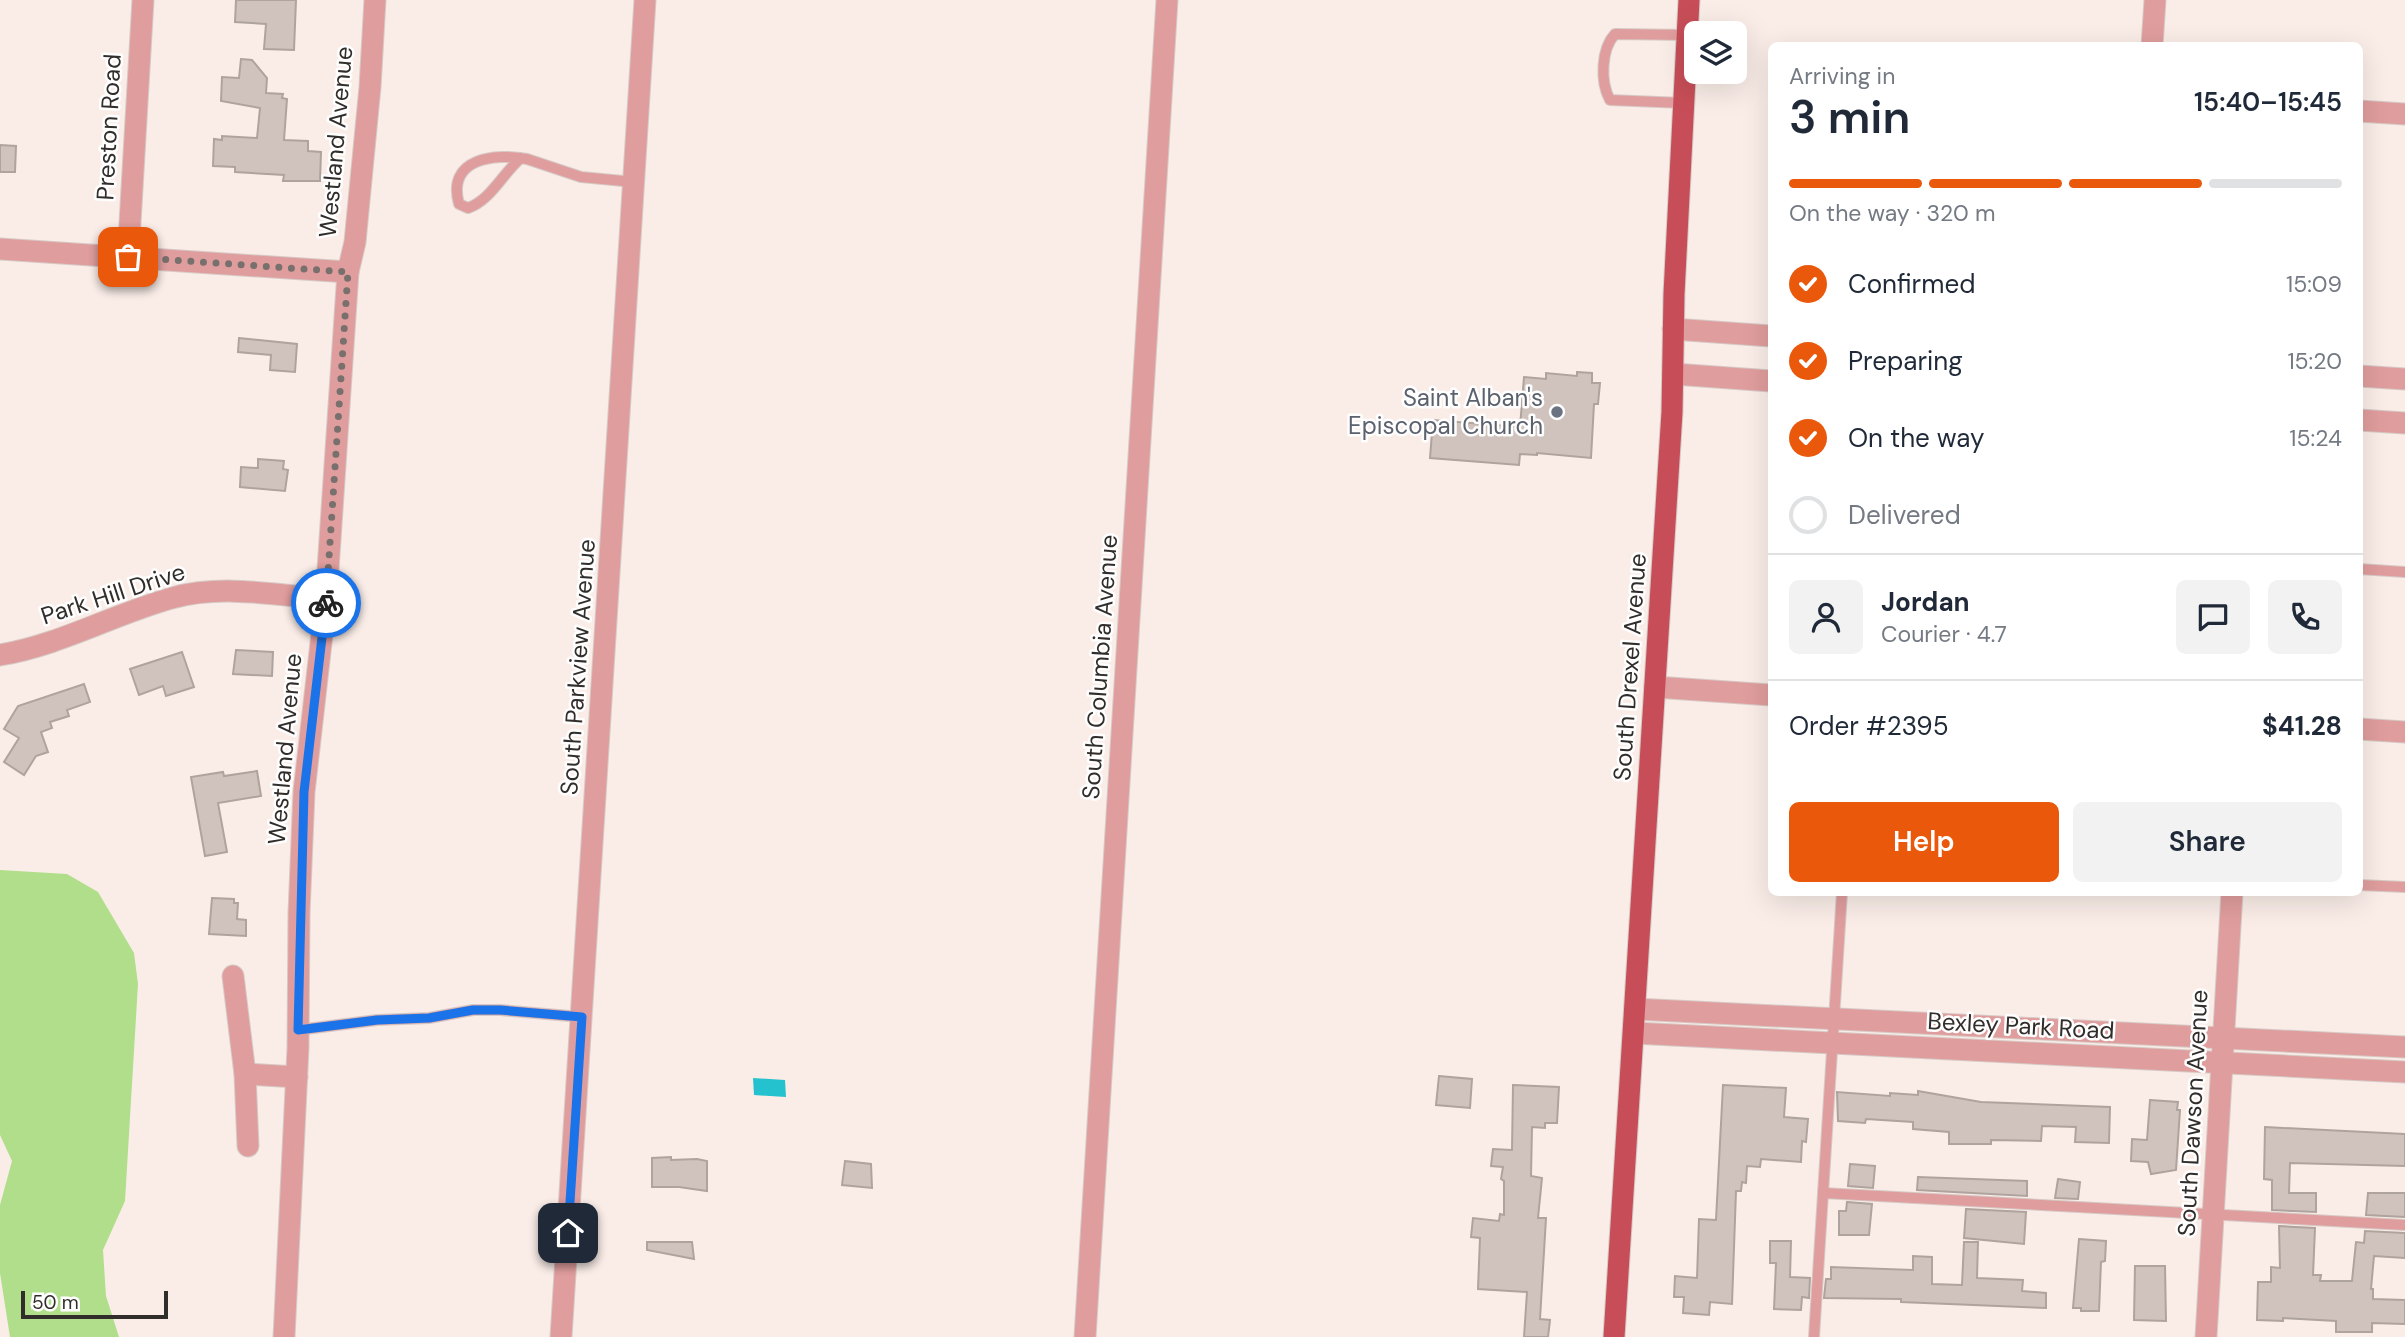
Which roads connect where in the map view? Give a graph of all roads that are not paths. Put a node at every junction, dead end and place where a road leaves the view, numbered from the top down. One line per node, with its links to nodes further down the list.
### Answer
1 (144, 0): 17 (street, Preston Road)
2 (375, 0): 18 (street, Westland Avenue)
3 (645, 0): 15 (street, South Parkview Avenue)
4 (1167, 0): 62 (street, South Columbia Avenue)
5 (1689, 0): 7 (main road, South Drexel Avenue)
6 (2155, 0): 9 (street)
7 (1688, 21)
8 (1684, 36): 11 (lane)
9 (2152, 42)
10 (1684, 84): 11 (main road, South Drexel Avenue)
11 (1683, 103): 19 (main road, South Drexel Avenue)
12 (2363, 111): 13 (street)
13 (2405, 114)
14 (521, 158): 14 (lane); 15 (lane)
15 (634, 182): 41 (street, South Parkview Avenue)
16 (0, 249): 17 (street)
17 (128, 257): 18 (street)
18 (348, 272): 29 (street, Westland Avenue)
19 (1673, 329): 20 (street); 21 (main road, South Drexel Avenue)
20 (1768, 336)
21 (1674, 374): 24 (street); 31 (main road, South Drexel Avenue)
22 (2363, 376): 23 (street)
23 (2405, 379)
24 (1768, 381)
25 (2363, 420): 26 (street)
26 (2405, 423)
27 (2363, 569): 28 (lane)
28 (2405, 572)
29 (326, 599): 30 (street, Park Hill Drive); 44 (street, Westland Avenue)
30 (0, 655)
31 (1655, 687): 32 (street); 40 (main road, South Drexel Avenue)
32 (1768, 695)
33 (2363, 729): 34 (street)
34 (2405, 732)
35 (2363, 885): 36 (lane)
36 (2405, 887)
37 (1842, 896): 42 (lane)
38 (2232, 896): 46 (street, South Dawson Avenue)
39 (233, 976): 54 (street)
40 (1635, 1009): 42 (street, Bexley Park Road); 45 (main road, South Drexel Avenue)
41 (582, 1017): 44 (lane); 61 (street, South Parkview Avenue)
42 (1834, 1018): 43 (street, Bexley Park Road); 47 (lane)
43 (2021, 1028): 46 (street, Bexley Park Road); 50 (lane)
44 (298, 1030): 55 (street, Westland Avenue)
45 (1634, 1033): 47 (street, Bexley Park Road); 63 (main road, South Drexel Avenue)
46 (2223, 1038): 48 (street, Bexley Park Road); 51 (street, South Dawson Avenue)
47 (1833, 1043): 50 (street, Bexley Park Road); 57 (lane)
48 (2378, 1045): 49 (street, Bexley Park Road); 52 (lane)
49 (2405, 1047)
50 (2020, 1052): 51 (street, Bexley Park Road)
51 (2222, 1063): 52 (street, Bexley Park Road); 58 (street, South Dawson Avenue)
52 (2377, 1070): 53 (street, Bexley Park Road)
53 (2405, 1072)
54 (245, 1074): 55 (street); 56 (street)
55 (296, 1077): 60 (street, Westland Avenue)
56 (248, 1146)
57 (1823, 1193): 58 (lane); 64 (lane)
58 (2213, 1214): 59 (lane); 65 (street, South Dawson Avenue)
59 (2405, 1225)
60 (284, 1337)
61 (561, 1337)
62 (1085, 1337)
63 (1614, 1337)
64 (1814, 1337)
65 (2206, 1337)

